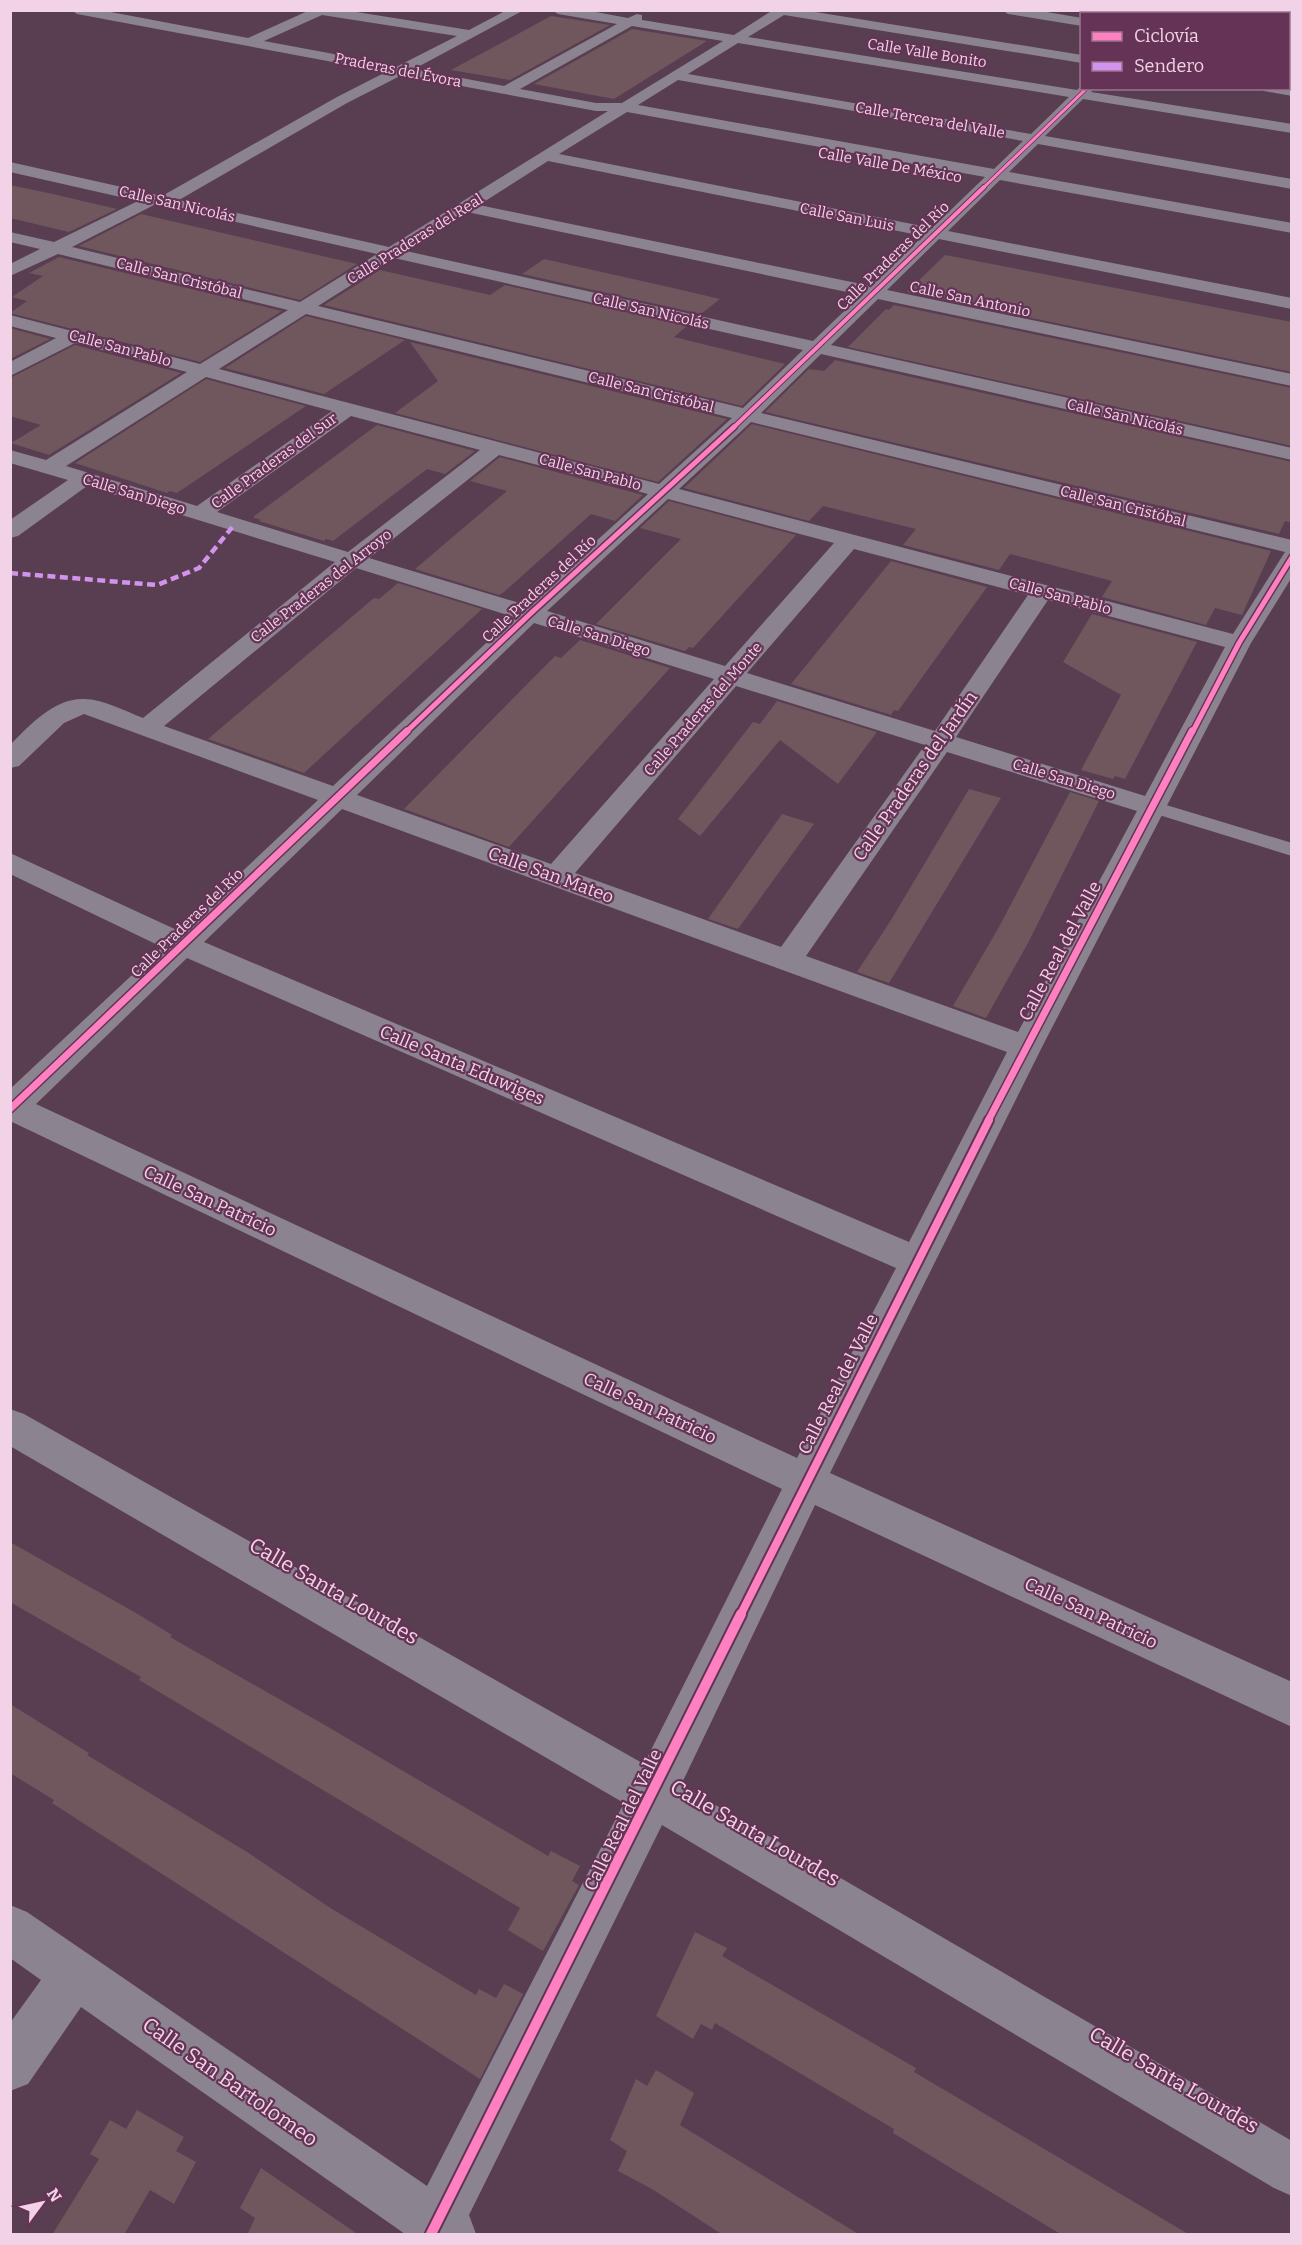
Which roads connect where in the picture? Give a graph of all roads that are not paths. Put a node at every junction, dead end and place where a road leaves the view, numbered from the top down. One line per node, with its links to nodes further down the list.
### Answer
1 (77, 10): 12 (street, Praderas del Évora)
2 (518, 10): 10 (street)
3 (558, 10): 8 (street, Calle Valle Bonito)
4 (651, 10): 8 (street)
5 (1008, 10): 9 (street)
6 (319, 11): 10 (street); 12 (street)
7 (782, 11): 11 (street, Calle Praderas del Real); 13 (street)
8 (630, 22): 11 (street, Calle Valle Bonito); 16 (street)
9 (1080, 22)
10 (470, 34): 14 (street)
11 (735, 39): 15 (street, Calle Praderas del Real); 17 (street, Calle Valle Bonito)
12 (250, 42): 14 (street, Praderas del Évora)
13 (1080, 59)
14 (398, 70): 16 (street, Praderas del Évora); 25 (street)
15 (676, 76): 18 (street, Calle Praderas del Real); 20 (street, Calle Tercera del Valle)
16 (505, 91): 18 (street, Praderas del Évora)
17 (1084, 92): 19 (street, Calle Valle Bonito); 20 (street, Calle Praderas del Río)
18 (611, 110): 21 (street, Calle Praderas del Real); 23 (street, Calle Valle De México)
19 (1292, 129)
20 (1036, 138): 23 (street, Calle Praderas del Río); 24 (street, Calle Tercera del Valle)
21 (545, 156): 26 (street, Calle Praderas del Real); 28 (street, Calle San Luis)
22 (10, 167): 25 (street, Calle San Nicolás)
23 (994, 179): 27 (street, Calle Valle De México); 28 (street, Calle Praderas del Río); 30 (street, Calle Valle De México)
24 (1292, 184)
25 (159, 200): 31 (street); 32 (street, Calle San Nicolás)
26 (467, 207): 32 (street, Calle Praderas del Real); 34 (street, Calle San Antonio)
27 (1292, 228)
28 (935, 234): 34 (street, Calle Praderas del Río); 35 (street, Calle San Luis)
29 (10, 237): 31 (street, Calle San Cristóbal)
30 (1292, 238)
31 (56, 248): 33 (street); 36 (street, Calle San Cristóbal)
32 (393, 253): 36 (street, Calle Praderas del Real); 39 (street, Calle San Nicolás)
33 (10, 271)
34 (876, 293): 39 (street, Calle Praderas del Río); 42 (street, Calle San Antonio)
35 (1292, 304)
36 (304, 308): 41 (street, Calle Praderas del Real); 44 (street, Calle San Cristóbal)
37 (10, 320): 38 (street, Calle San Pablo)
38 (72, 336): 40 (street); 41 (street, Calle San Pablo)
39 (818, 348): 44 (street, Calle Praderas del Río); 46 (street, Calle San Nicolás)
40 (10, 370)
41 (204, 371): 43 (street, Calle San Pablo); 48 (street, Calle Praderas del Real)
42 (1292, 380)
43 (348, 409): 45 (street, Calle San Pablo); 51 (street, Calle Praderas del Sur)
44 (747, 415): 50 (street, Calle Praderas del Río); 54 (street, Calle San Cristóbal)
45 (496, 447): 50 (street, Calle San Pablo); 56 (street, Calle Praderas del Arroyo)
46 (1292, 454)
47 (10, 456): 48 (street, Calle San Diego)
48 (48, 468): 49 (street, Calle San Diego)
49 (84, 479): 51 (street, Calle San Diego); 52 (street)
50 (665, 492): 53 (street, Calle San Pablo); 58 (street, Calle Praderas del Río)
51 (200, 514): 56 (street, Calle San Diego)
52 (10, 531)
53 (849, 540): 57 (street, Calle San Pablo); 60 (street, Calle Praderas del Monte)
54 (1292, 547)
55 (1292, 557): 59 (street, Calle Real del Valle)
56 (353, 561): 58 (street, Calle San Diego); 61 (street, Calle Praderas del Arroyo)
57 (1041, 591): 59 (street, Calle San Pablo); 62 (street, Calle Praderas del Jardín)
58 (530, 614): 60 (street, Calle San Diego); 64 (street, Calle Praderas del Río)
59 (1239, 643): 65 (street, Calle Real del Valle)
60 (731, 677): 62 (street, Calle San Diego); 68 (street, Calle Praderas del Monte)
61 (147, 727): 63 (street, Calle San Mateo); 64 (street, Calle San Mateo)
62 (941, 741): 65 (street, Calle San Diego); 70 (street, Calle Praderas del Jardín)
63 (10, 760)
64 (339, 797): 68 (street, Calle San Mateo); 69 (street, Calle Praderas del Río)
65 (1153, 807): 66 (lane); 71 (street, Calle Real del Valle)
66 (1292, 850)
67 (10, 862): 69 (street, Calle Santa Eduwiges)
68 (556, 877): 70 (street, Calle San Mateo)
69 (183, 945): 72 (street, Calle Praderas del Río); 73 (street, Calle Santa Eduwiges)
70 (787, 960): 71 (street, Calle San Mateo)
71 (1026, 1047): 73 (street, Calle Real del Valle)
72 (11, 1108): 75 (street, Calle San Patricio)
73 (917, 1261): 75 (street, Calle Real del Valle)
74 (10, 1426): 77 (street, Calle Santa Lourdes)
75 (806, 1481): 76 (street, Calle San Patricio); 77 (street, Calle Real del Valle)
76 (1292, 1705)
77 (653, 1794): 81 (street, Calle Santa Lourdes); 82 (street, Calle Real del Valle)
78 (10, 1929): 79 (street, Calle San Bartolomeo)
79 (75, 1974): 80 (street); 82 (street, Calle San Bartolomeo)
80 (10, 2066)
81 (1292, 2170)
82 (439, 2231)

